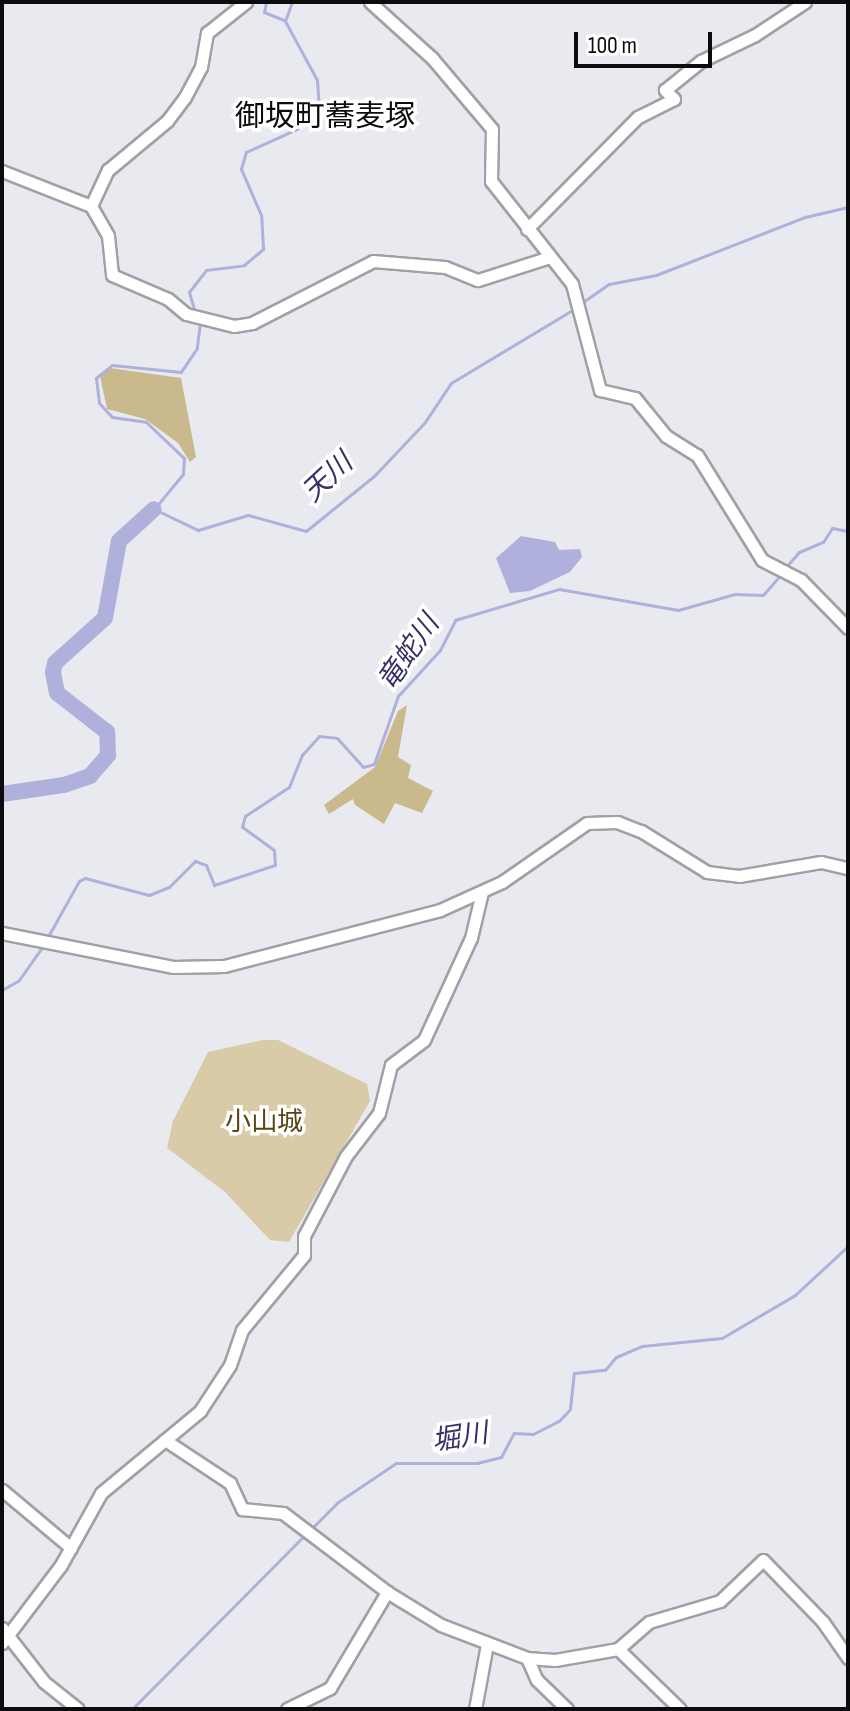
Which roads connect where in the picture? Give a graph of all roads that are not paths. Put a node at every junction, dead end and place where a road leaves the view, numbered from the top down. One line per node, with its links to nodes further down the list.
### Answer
1 (246, 2): 5 (street)
2 (370, 2): 6 (street)
3 (805, 2): 6 (street)
4 (2, 171): 5 (street)
5 (91, 206): 7 (street)
6 (527, 229): 7 (street)
7 (547, 258): 8 (street)
8 (848, 628)
9 (848, 868): 10 (street)
10 (482, 892): 11 (street); 12 (street)
11 (2, 933)
12 (165, 1440): 14 (street); 15 (street)
13 (2, 1490): 14 (street)
14 (71, 1548): 16 (street)
15 (387, 1592): 17 (street); 22 (street)
16 (4, 1635): 21 (street)
17 (487, 1644): 19 (street); 23 (street)
18 (618, 1649): 19 (street); 20 (street); 25 (street)
19 (527, 1658): 24 (street)
20 (848, 1658)
21 (78, 1709)
22 (287, 1709)
23 (475, 1709)
24 (567, 1709)
25 (680, 1709)

